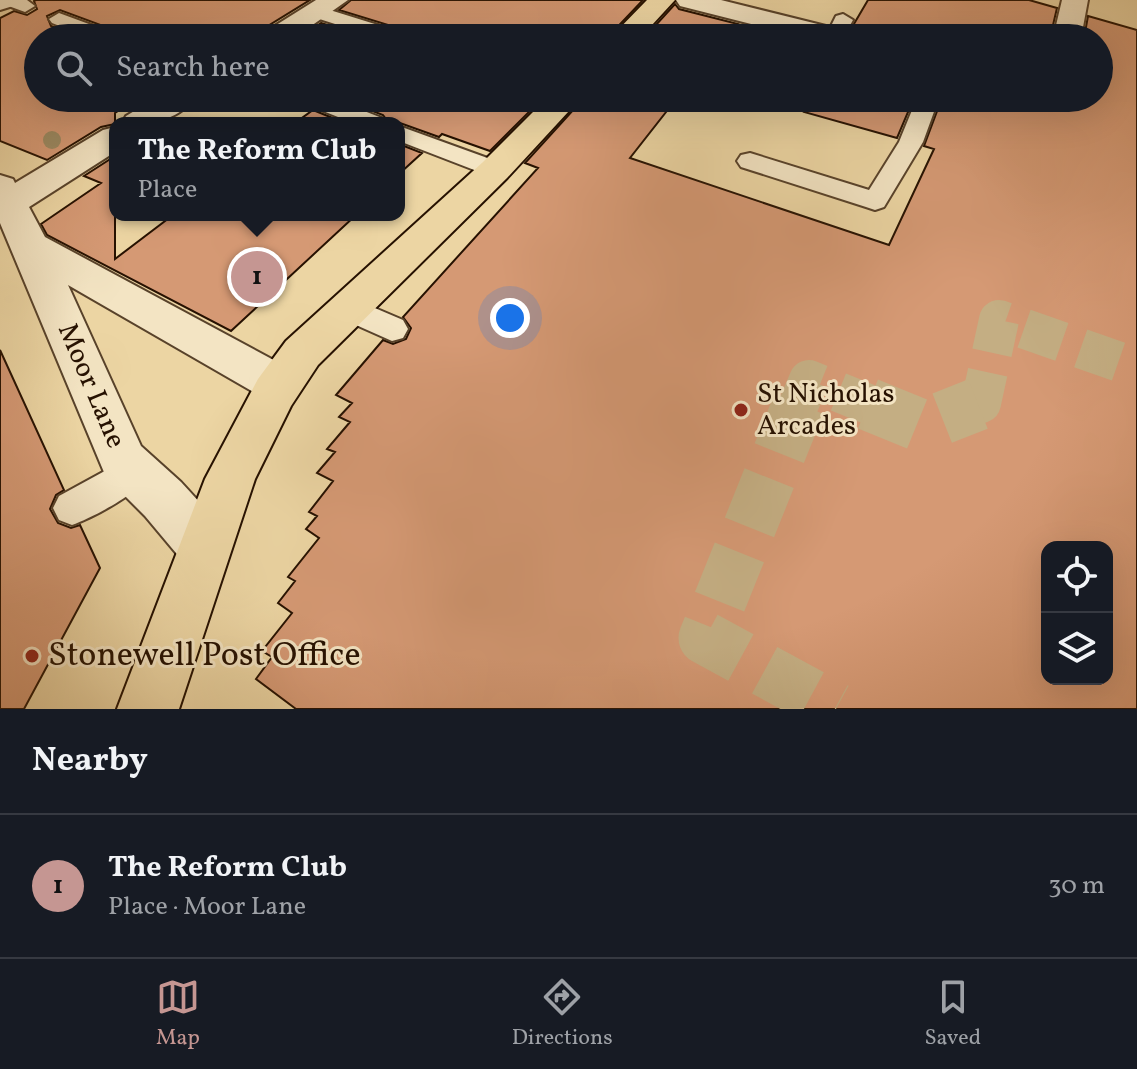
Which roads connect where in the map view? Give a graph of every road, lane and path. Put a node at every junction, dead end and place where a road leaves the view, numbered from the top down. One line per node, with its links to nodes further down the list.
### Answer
1 (662, 0): 10 (main road)
2 (689, 0): 6 (street)
3 (1075, 0): 11 (street)
4 (326, 6): 8 (street); 9 (lane)
5 (59, 19): 7 (lane)
6 (845, 20)
7 (72, 24)
8 (297, 24)
9 (368, 24)
10 (638, 24)
11 (1070, 24)
12 (551, 112): 17 (main road)
13 (923, 112): 16 (lane)
14 (405, 135): 17 (lane)
15 (109, 140): 18 (street)
16 (750, 161)
17 (495, 170): 20 (main road)
18 (3, 194): 19 (street, Moor Lane)
19 (31, 246): 22 (street, Moor Lane); 23 (street, Moor Lane)
20 (349, 309): 21 (lane); 22 (main road)
21 (392, 329)
22 (278, 384): 25 (main road)
23 (134, 471): 24 (lane); 25 (street, Moor Lane)
24 (72, 508)
25 (205, 547): 26 (main road)
26 (148, 709)

